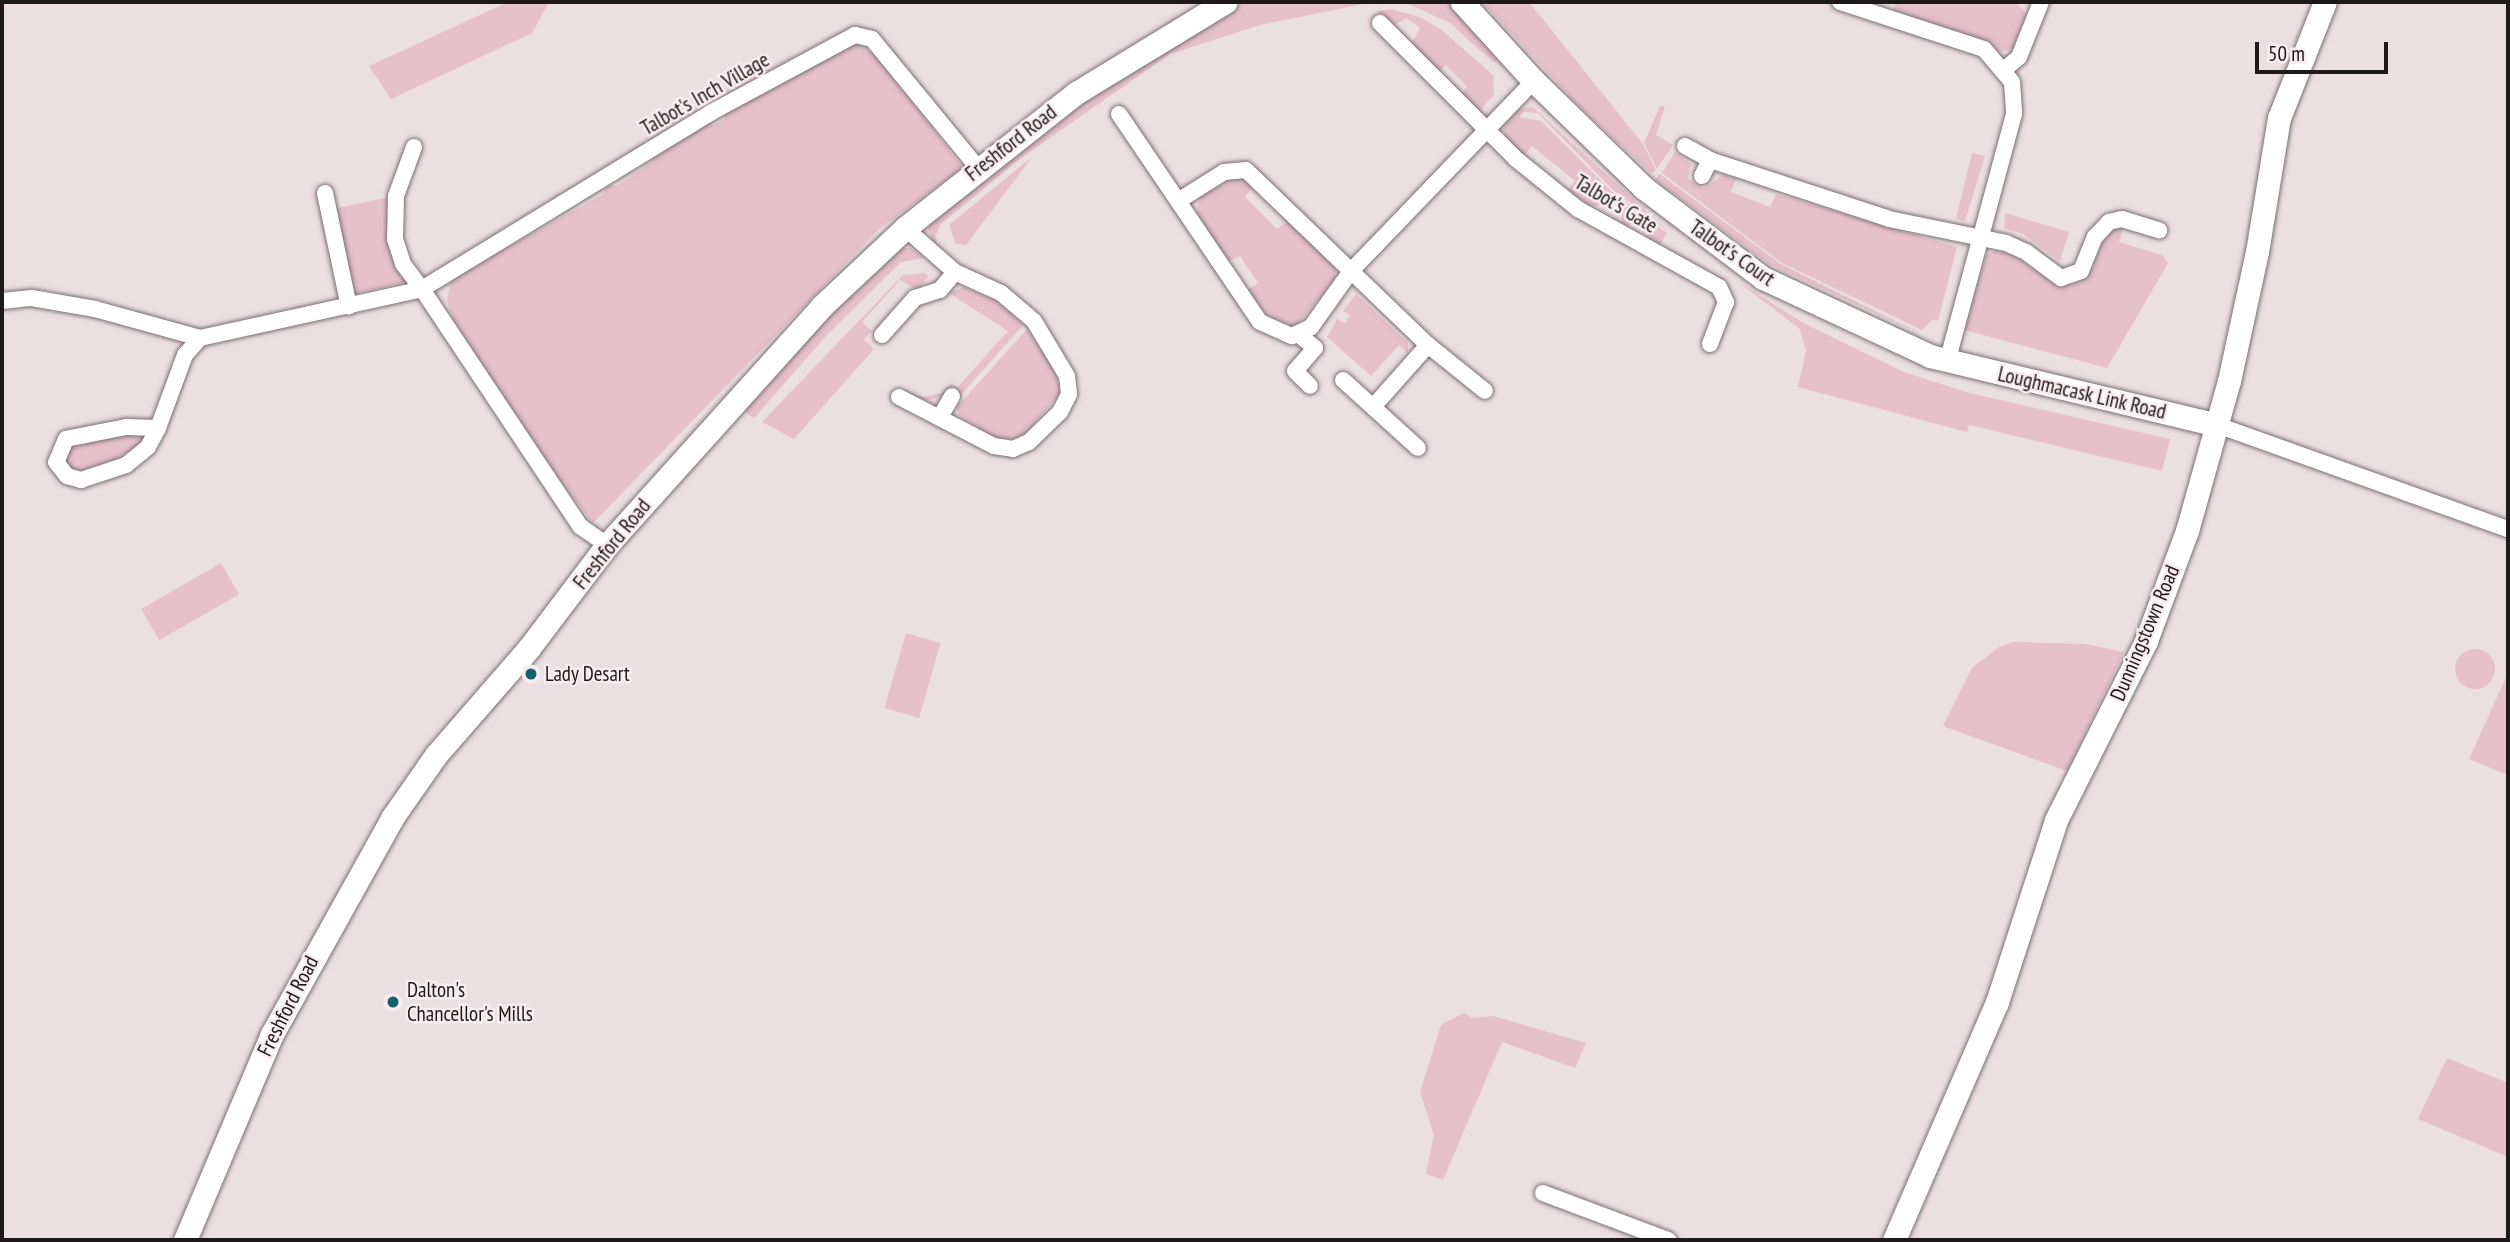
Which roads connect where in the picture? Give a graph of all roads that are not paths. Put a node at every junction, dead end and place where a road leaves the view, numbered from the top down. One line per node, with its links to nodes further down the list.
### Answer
1 (1225, 2): 14 (street, Freshford Road)
2 (1462, 2): 8 (street, Talbot's Court)
3 (1840, 2): 7 (street)
4 (2041, 2): 7 (street)
5 (2325, 2): 39 (street, Dunningstown Road)
6 (1380, 23): 10 (street, Talbot's Gate)
7 (2005, 69): 20 (street)
8 (1534, 81): 10 (street); 31 (street, Talbot's Court)
9 (1119, 114): 17 (street)
10 (1485, 130): 21 (street); 29 (street, Talbot's Gate)
11 (1685, 146): 13 (street)
12 (414, 147): 23 (street)
13 (1710, 160): 15 (street); 20 (street)
14 (978, 168): 18 (street, Freshford Road); 23 (street, Talbot's Inch Village)
15 (1702, 176)
16 (325, 193): 25 (street)
17 (1178, 201): 21 (street); 26 (street)
18 (905, 228): 22 (street); 43 (street, Freshford Road)
19 (2159, 230): 20 (street)
20 (1982, 239): 31 (street)
21 (1351, 271): 26 (street); 30 (street)
22 (955, 272): 27 (street); 38 (street)
23 (422, 289): 25 (street, Talbot's Inch Village); 43 (street)
24 (2, 300): 28 (street, Talbot's Inch Village)
25 (349, 307): 28 (street, Talbot's Inch Village)
26 (1298, 334): 33 (street)
27 (882, 335)
28 (200, 338): 40 (street)
29 (1710, 344)
30 (1428, 345): 34 (street); 37 (street)
31 (1947, 362): 39 (street, Loughmacask Link Road)
32 (1343, 380): 37 (street)
33 (1310, 386)
34 (1485, 391)
35 (952, 396): 38 (street)
36 (899, 397): 38 (street)
37 (1373, 407): 41 (street)
38 (940, 417)
39 (2217, 425): 42 (street); 47 (street, Dunningstown Road)
40 (158, 428): 40 (street)
41 (1418, 448)
42 (2508, 529)
43 (607, 545): 45 (street, Freshford Road)
44 (1543, 1193): 46 (street)
45 (185, 1240)
46 (1668, 1240)
47 (1894, 1240)

